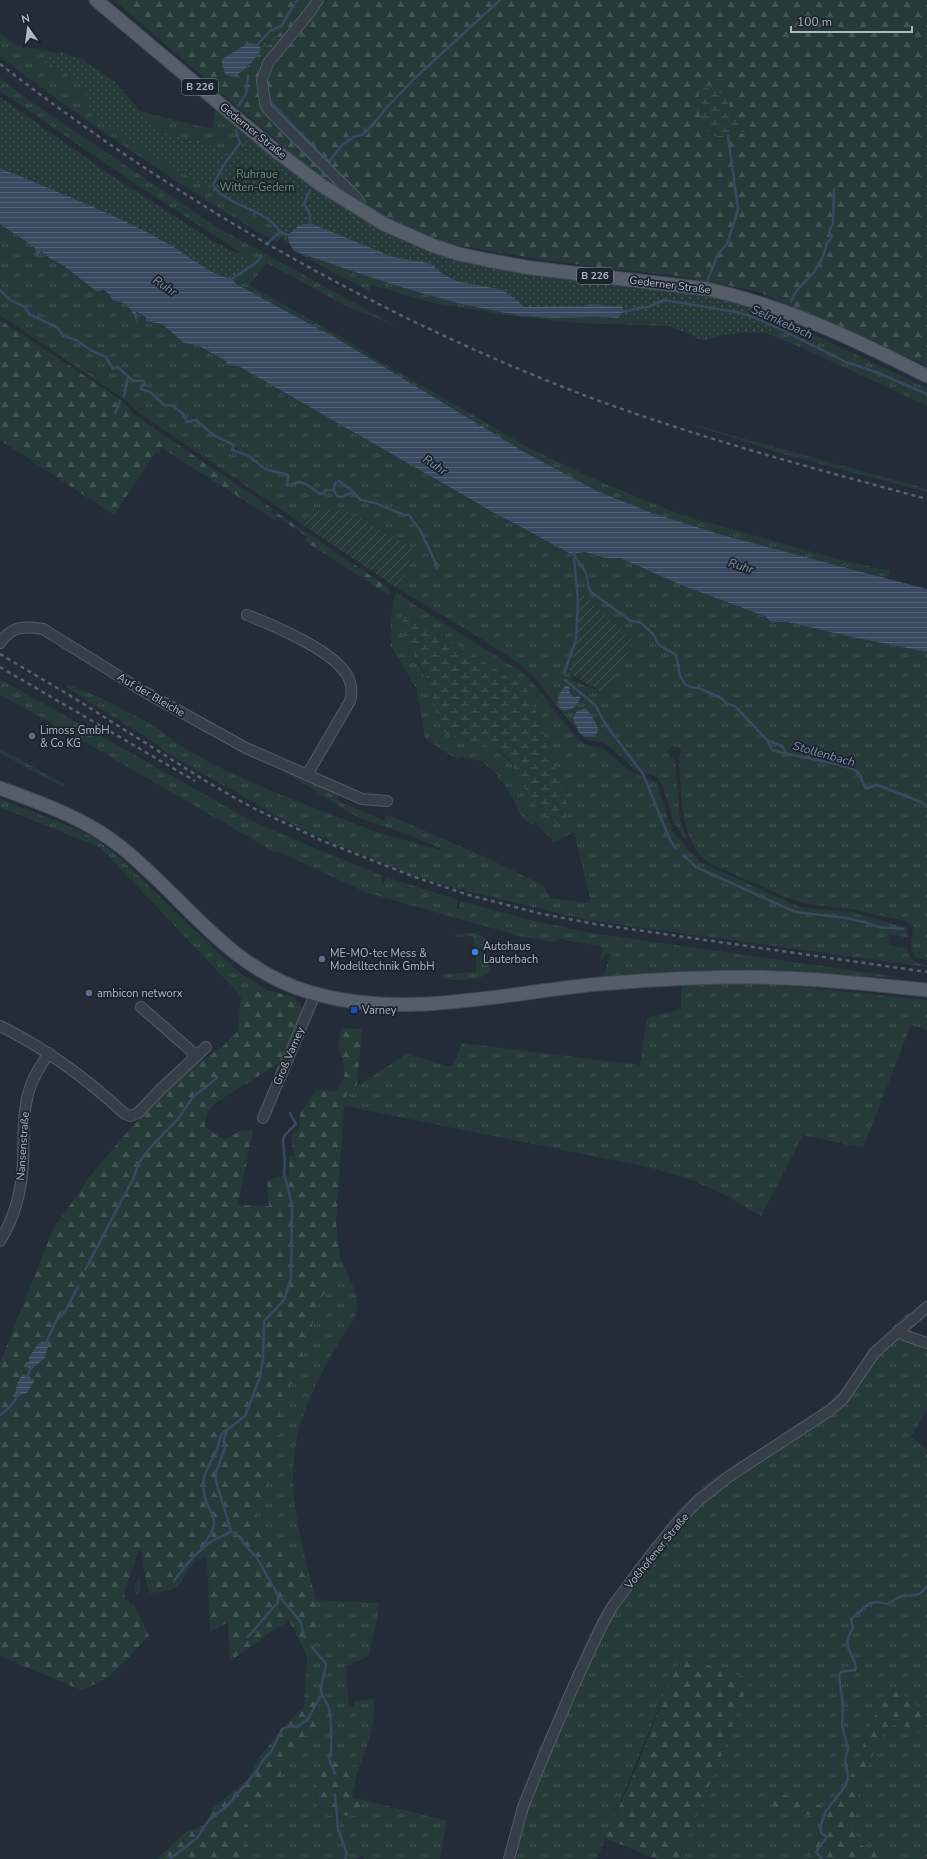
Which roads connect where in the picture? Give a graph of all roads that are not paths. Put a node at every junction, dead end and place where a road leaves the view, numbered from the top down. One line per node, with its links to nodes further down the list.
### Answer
1 (96, 0): 3 (main road, Gederner Straße / B 226)
2 (318, 0): 3 (street, Gederner Straße)
3 (359, 210): 4 (main road, Gederner Straße / B 226)
4 (927, 376)
5 (247, 615): 7 (street)
6 (0, 643): 7 (street, Auf der Bleiche)
7 (307, 775): 9 (street, Auf der Bleiche)
8 (0, 788): 11 (main road)
9 (387, 801)
10 (927, 990): 11 (main road)
11 (315, 994): 17 (street, Groß Varney)
12 (141, 1006): 16 (street)
13 (0, 1026): 15 (street)
14 (206, 1047): 16 (street)
15 (49, 1053): 16 (street); 18 (street, Nansenstraße)
16 (197, 1056)
17 (263, 1118)
18 (0, 1241)
19 (927, 1307): 20 (street, Voßhöfener Straße)
20 (898, 1330): 21 (street); 22 (street, Voßhöfener Straße)
21 (927, 1343)
22 (509, 1859)

